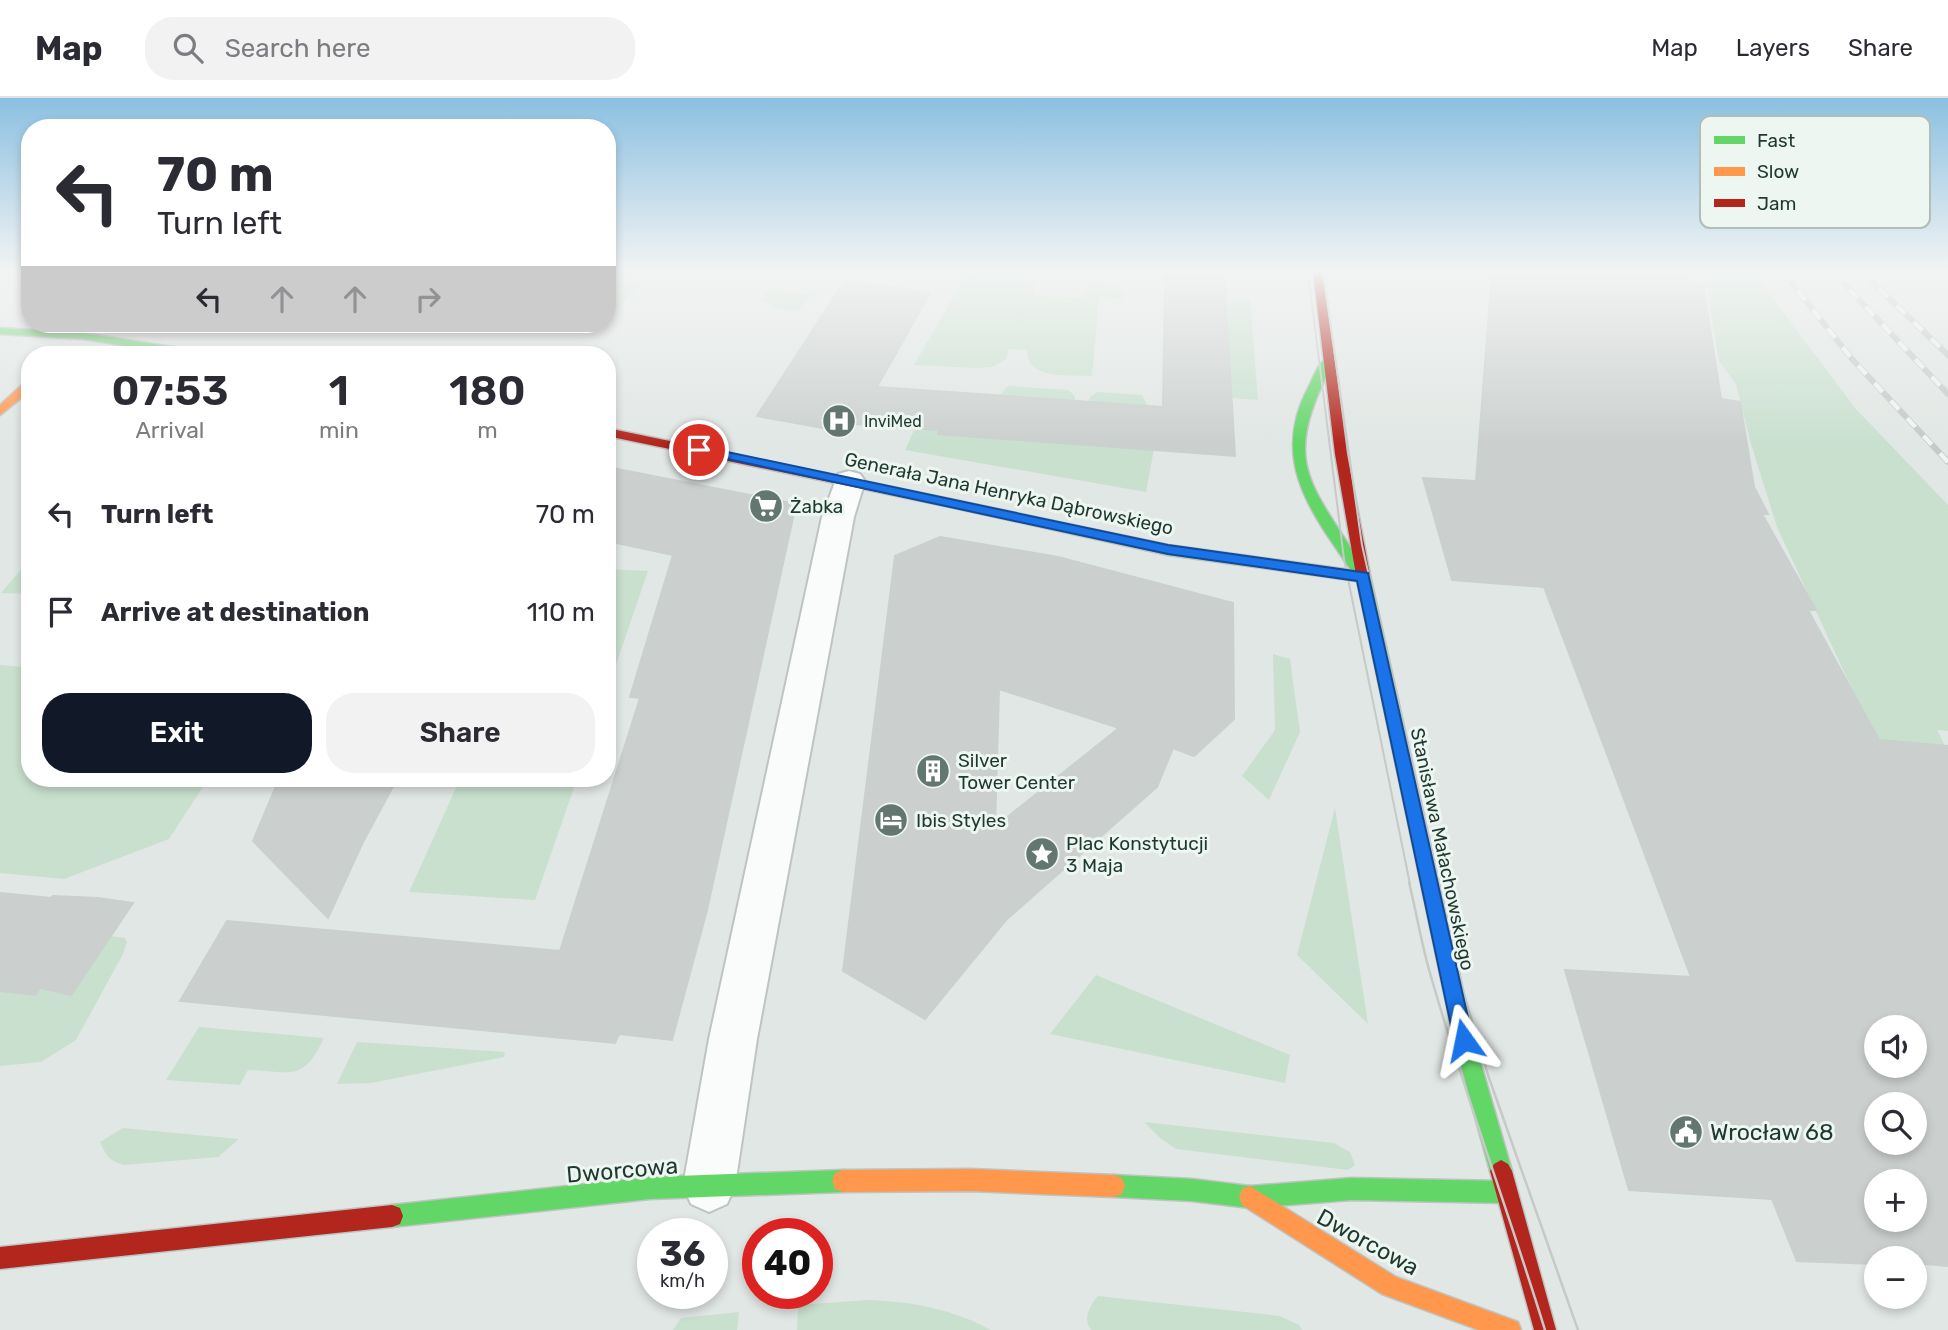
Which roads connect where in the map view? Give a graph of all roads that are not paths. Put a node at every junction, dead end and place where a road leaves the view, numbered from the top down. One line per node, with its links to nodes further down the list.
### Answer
1 (1324, 329): 9 (street, Stanisława Małachowskiego)
2 (0, 331): 3 (street)
3 (21, 332)
4 (33, 333): 6 (street)
5 (86, 333): 6 (street)
6 (83, 336): 7 (street); 8 (street)
7 (71, 346)
8 (147, 346)
9 (1328, 361): 14 (street, Stanisława Małachowskiego); 14 (street, Stanisława Małachowskiego)
10 (21, 392): 11 (street)
11 (0, 411)
12 (616, 434): 13 (street, Generała Jana Henryka Dąbrowskiego)
13 (849, 481): 14 (street, Generała Jana Henryka Dąbrowskiego); 15 (street)
14 (1363, 577): 16 (street, Stanisława Małachowskiego)
15 (709, 1186): 17 (street, Dworcowa); 18 (street, Dworcowa)
16 (1506, 1192): 17 (street, Dworcowa); 20 (street, Stanisława Małachowskiego)
17 (1250, 1197): 19 (street, Dworcowa)
18 (0, 1258)
19 (1510, 1330)
20 (1545, 1330)

